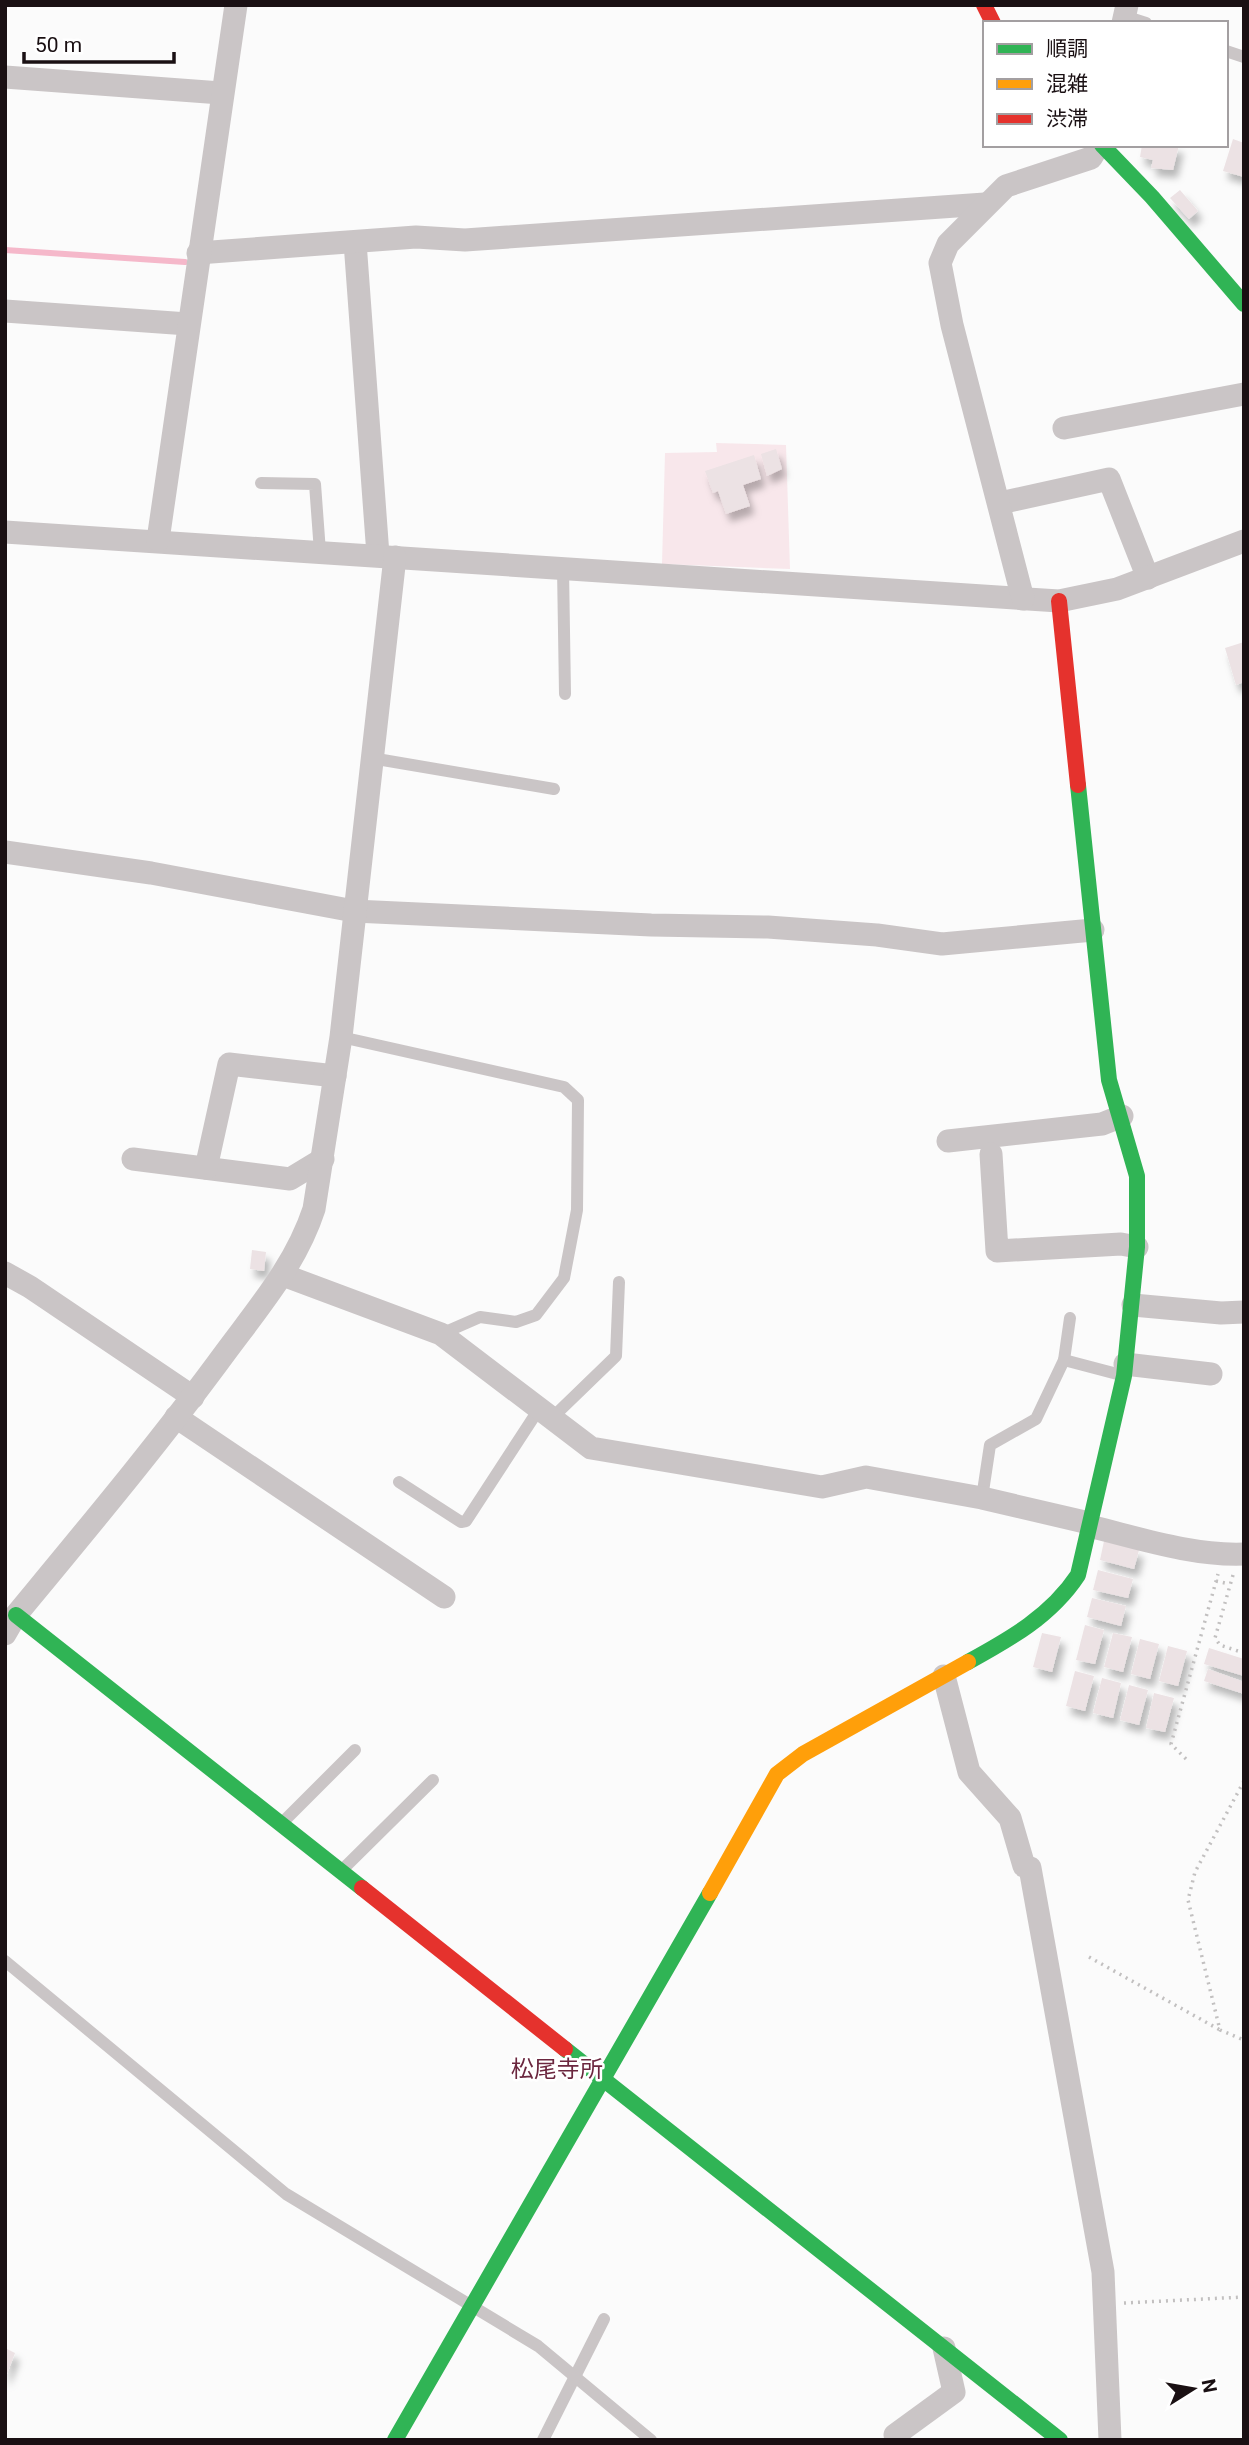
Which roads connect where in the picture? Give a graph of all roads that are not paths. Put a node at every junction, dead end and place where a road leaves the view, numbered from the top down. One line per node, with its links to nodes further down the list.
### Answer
1 (236, 5): 5 (street)
2 (984, 5): 3 (street)
3 (992, 21)
4 (5, 77): 5 (street)
5 (221, 93): 10 (street)
6 (1099, 147): 8 (street)
7 (1103, 147): 11 (street)
8 (985, 204): 9 (street); 17 (street)
9 (355, 242): 10 (street); 22 (street)
10 (198, 253): 13 (street)
11 (1244, 304)
12 (5, 311): 13 (street)
13 (188, 324): 19 (street)
14 (1244, 394): 15 (street)
15 (1064, 428)
16 (261, 483): 21 (lane)
17 (1000, 503): 24 (street); 25 (street)
18 (5, 532): 19 (street)
19 (158, 540): 21 (street)
20 (1244, 541): 24 (street)
21 (320, 552): 22 (street)
22 (386, 556): 23 (street); 28 (street)
23 (563, 568): 25 (street); 27 (lane)
24 (1148, 578): 26 (street)
25 (1023, 598): 26 (street)
26 (1059, 601): 32 (street)
27 (565, 694)
28 (371, 758): 29 (lane); 31 (street)
29 (554, 789)
30 (5, 852): 31 (street)
31 (354, 911): 32 (street); 33 (street)
32 (1093, 930): 35 (street)
33 (341, 1037): 34 (street); 48 (lane)
34 (335, 1076): 39 (street); 40 (street)
35 (1122, 1116): 36 (street); 41 (street)
36 (948, 1141)
37 (991, 1154): 41 (street)
38 (133, 1158): 40 (street)
39 (323, 1159): 40 (street); 43 (street)
40 (206, 1168)
41 (1137, 1247): 45 (street)
42 (5, 1273): 52 (street)
43 (283, 1275): 48 (street); 52 (street)
44 (619, 1282): 53 (lane)
45 (1133, 1305): 46 (street); 50 (street)
46 (1244, 1312)
47 (1070, 1318): 49 (lane)
48 (441, 1334): 53 (street)
49 (1064, 1360): 50 (lane); 56 (lane)
50 (1124, 1370): 51 (street); 57 (street)
51 (1211, 1374)
52 (193, 1396): 54 (street)
53 (546, 1413): 55 (lane); 56 (street)
54 (176, 1417): 59 (street); 60 (street)
55 (399, 1482)
56 (982, 1498): 57 (street)
57 (1089, 1524): 58 (street); 61 (street)
58 (1236, 1560)
59 (444, 1597)
60 (12, 1615): 64 (street)
61 (944, 1676): 67 (street); 77 (street)
62 (355, 1750): 64 (lane)
63 (433, 1780): 65 (lane)
64 (281, 1825): 65 (street)
65 (340, 1872): 67 (street)
66 (5, 1961): 68 (lane)
67 (604, 2081): 68 (street); 70 (street)
68 (471, 2306): 71 (lane); 73 (street)
69 (604, 2319): 71 (lane)
70 (944, 2348): 72 (street); 76 (street)
71 (574, 2375): 74 (lane); 75 (lane)
72 (895, 2435)
73 (395, 2440)
74 (543, 2440)
75 (651, 2440)
76 (1060, 2440)
77 (1110, 2440)

